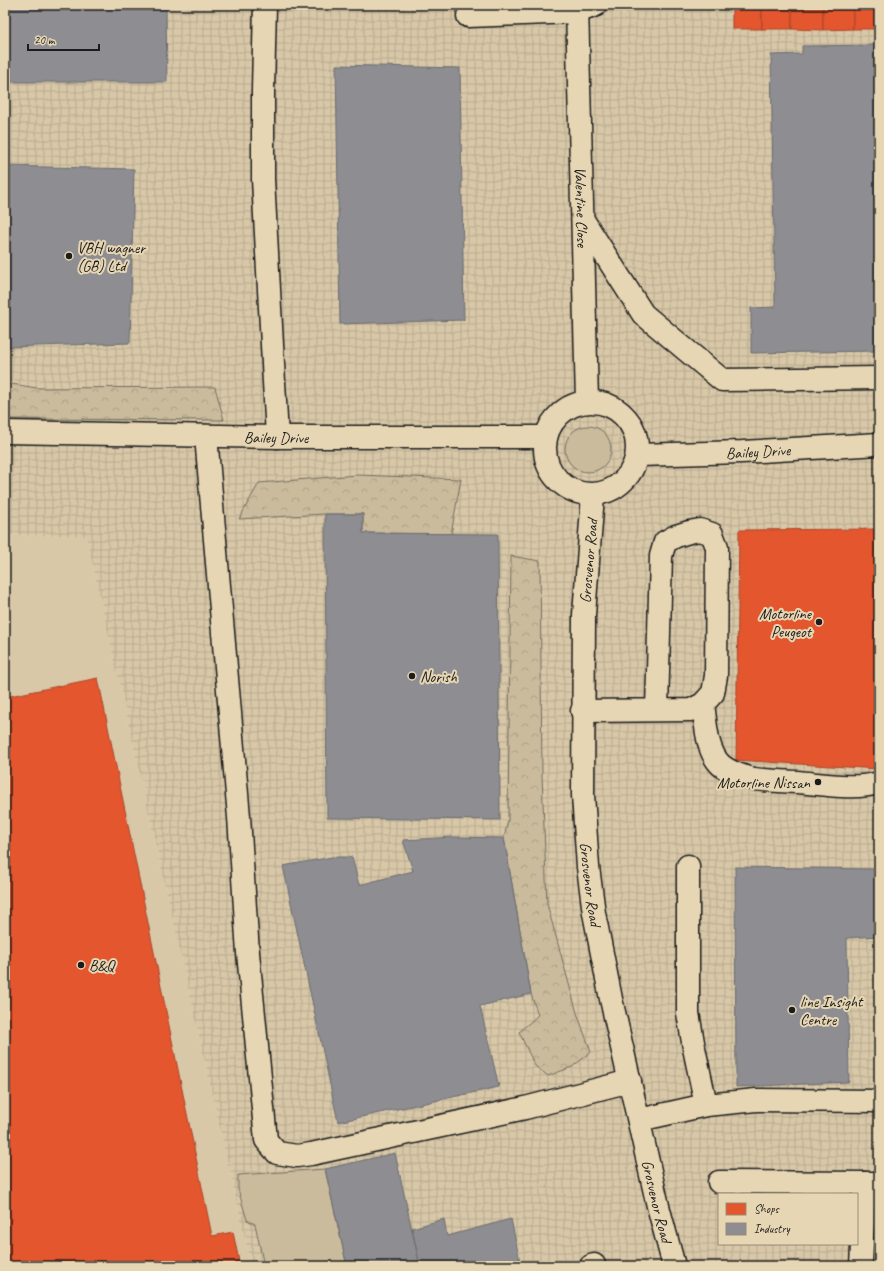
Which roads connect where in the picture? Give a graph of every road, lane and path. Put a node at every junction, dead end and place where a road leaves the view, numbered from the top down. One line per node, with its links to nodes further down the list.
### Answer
1 (265, 5): 9 (street)
2 (584, 8): 3 (street); 4 (street, Valentine Close)
3 (468, 16)
4 (583, 220): 5 (street); 6 (street, Valentine Close)
5 (879, 378)
6 (587, 402): 10 (street); 12 (street)
7 (5, 432): 8 (street, Bailey Drive)
8 (206, 436): 9 (street, Bailey Drive); 19 (street)
9 (277, 437): 10 (street, Bailey Drive)
10 (546, 437): 13 (street)
11 (879, 444): 12 (street, Bailey Drive)
12 (638, 455): 13 (street)
13 (593, 495): 16 (street, Grosvenor Road)
14 (704, 704): 15 (street); 15 (street); 17 (street)
15 (657, 710): 16 (street)
16 (582, 711): 19 (street, Grosvenor Road)
17 (879, 783)
18 (688, 866): 21 (street)
19 (630, 1081): 22 (street, Grosvenor Road)
20 (879, 1101): 21 (street)
21 (706, 1105): 22 (street)
22 (639, 1120): 25 (street, Grosvenor Road)
23 (719, 1182): 24 (street)
24 (872, 1183): 26 (street)
25 (674, 1266)
26 (861, 1266)

